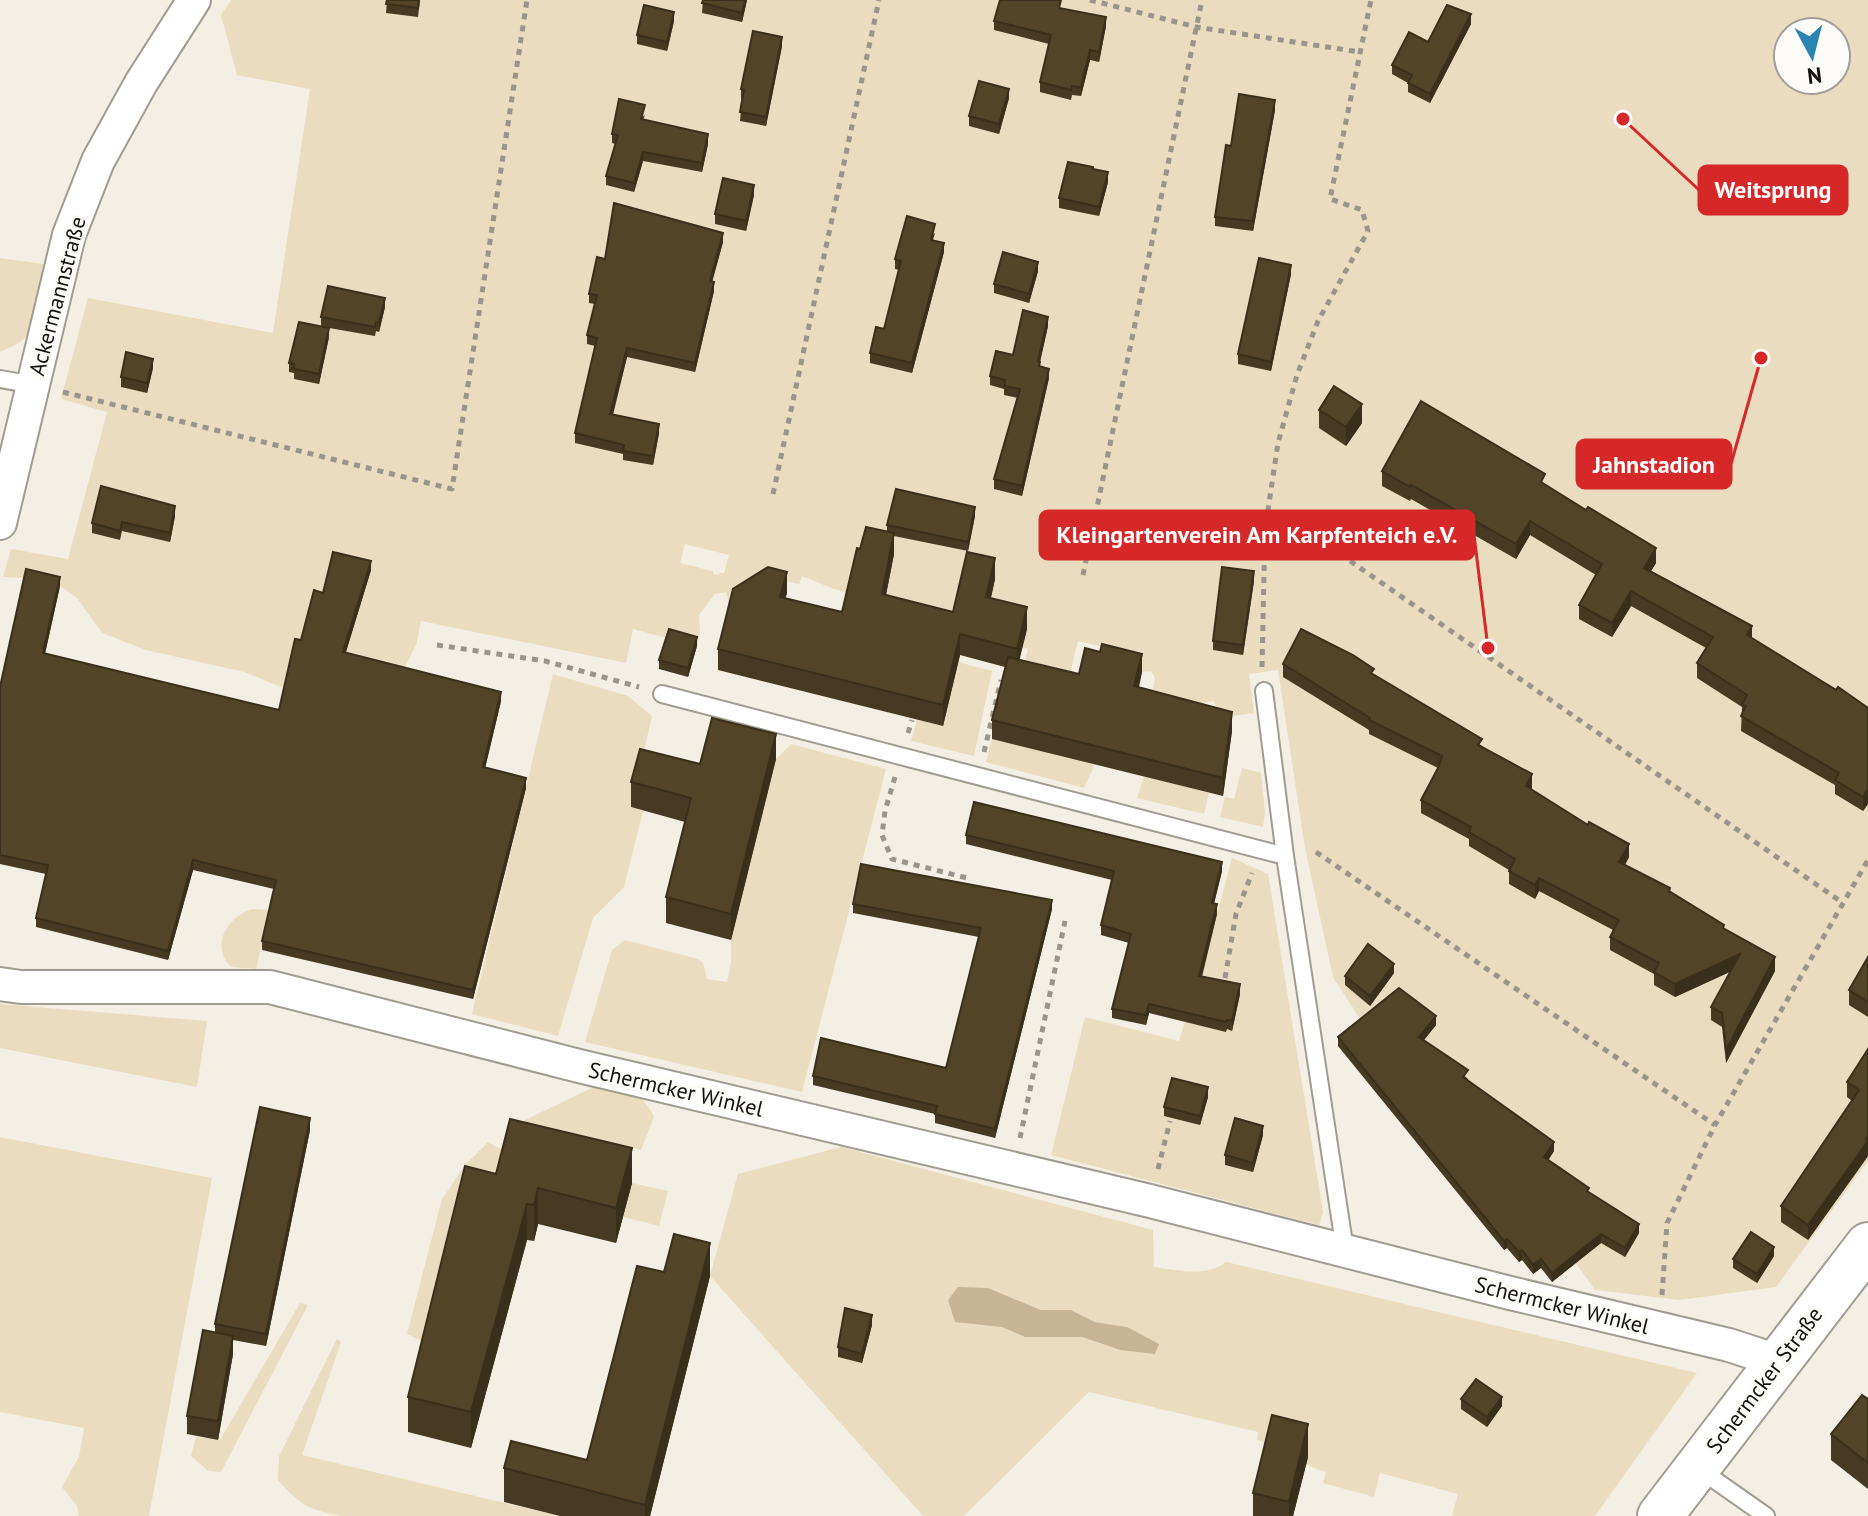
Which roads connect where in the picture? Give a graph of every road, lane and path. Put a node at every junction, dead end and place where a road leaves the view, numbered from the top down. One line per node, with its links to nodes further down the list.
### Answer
1 (194, 0): 10 (street, Ackermannstraße)
2 (527, 0): 10 (path)
3 (879, 0): 11 (path)
4 (1090, 0): 7 (path)
5 (1202, 0): 7 (path)
6 (1371, 0): 8 (path)
7 (1196, 27): 8 (path); 14 (path)
8 (1360, 52): 17 (path)
9 (0, 379): 10 (lane)
10 (34, 385): 13 (street, Ackermannstraße)
11 (773, 494)
12 (1291, 520): 26 (path)
13 (0, 523)
14 (1083, 575)
15 (437, 645): 18 (path)
16 (1001, 680): 20 (path)
17 (1264, 691): 23 (lane)
18 (662, 694): 19 (lane)
19 (903, 755): 20 (lane); 25 (path)
20 (979, 777): 21 (lane)
21 (1262, 850): 23 (lane); 28 (path)
22 (1316, 852): 31 (path)
23 (1285, 856): 35 (lane)
24 (1868, 860): 26 (path)
25 (971, 879)
26 (1843, 903): 31 (path)
27 (1065, 921): 32 (path)
28 (1225, 978)
29 (0, 984): 32 (street, Schermcker Winkel)
30 (1170, 1121): 33 (path)
31 (1715, 1125): 36 (path)
32 (1015, 1171): 33 (street, Schermcker Winkel)
33 (1150, 1201): 35 (street, Schermcker Winkel)
34 (1868, 1245): 37 (main road, Schermcker Straße)
35 (1345, 1250): 36 (street, Schermcker Winkel)
36 (1658, 1328): 37 (street, Schermcker Winkel)
37 (1778, 1361): 38 (main road, Schermcker Straße)
38 (1698, 1468): 39 (main road, Schermcker Straße); 40 (lane)
39 (1660, 1516)
40 (1766, 1516)

